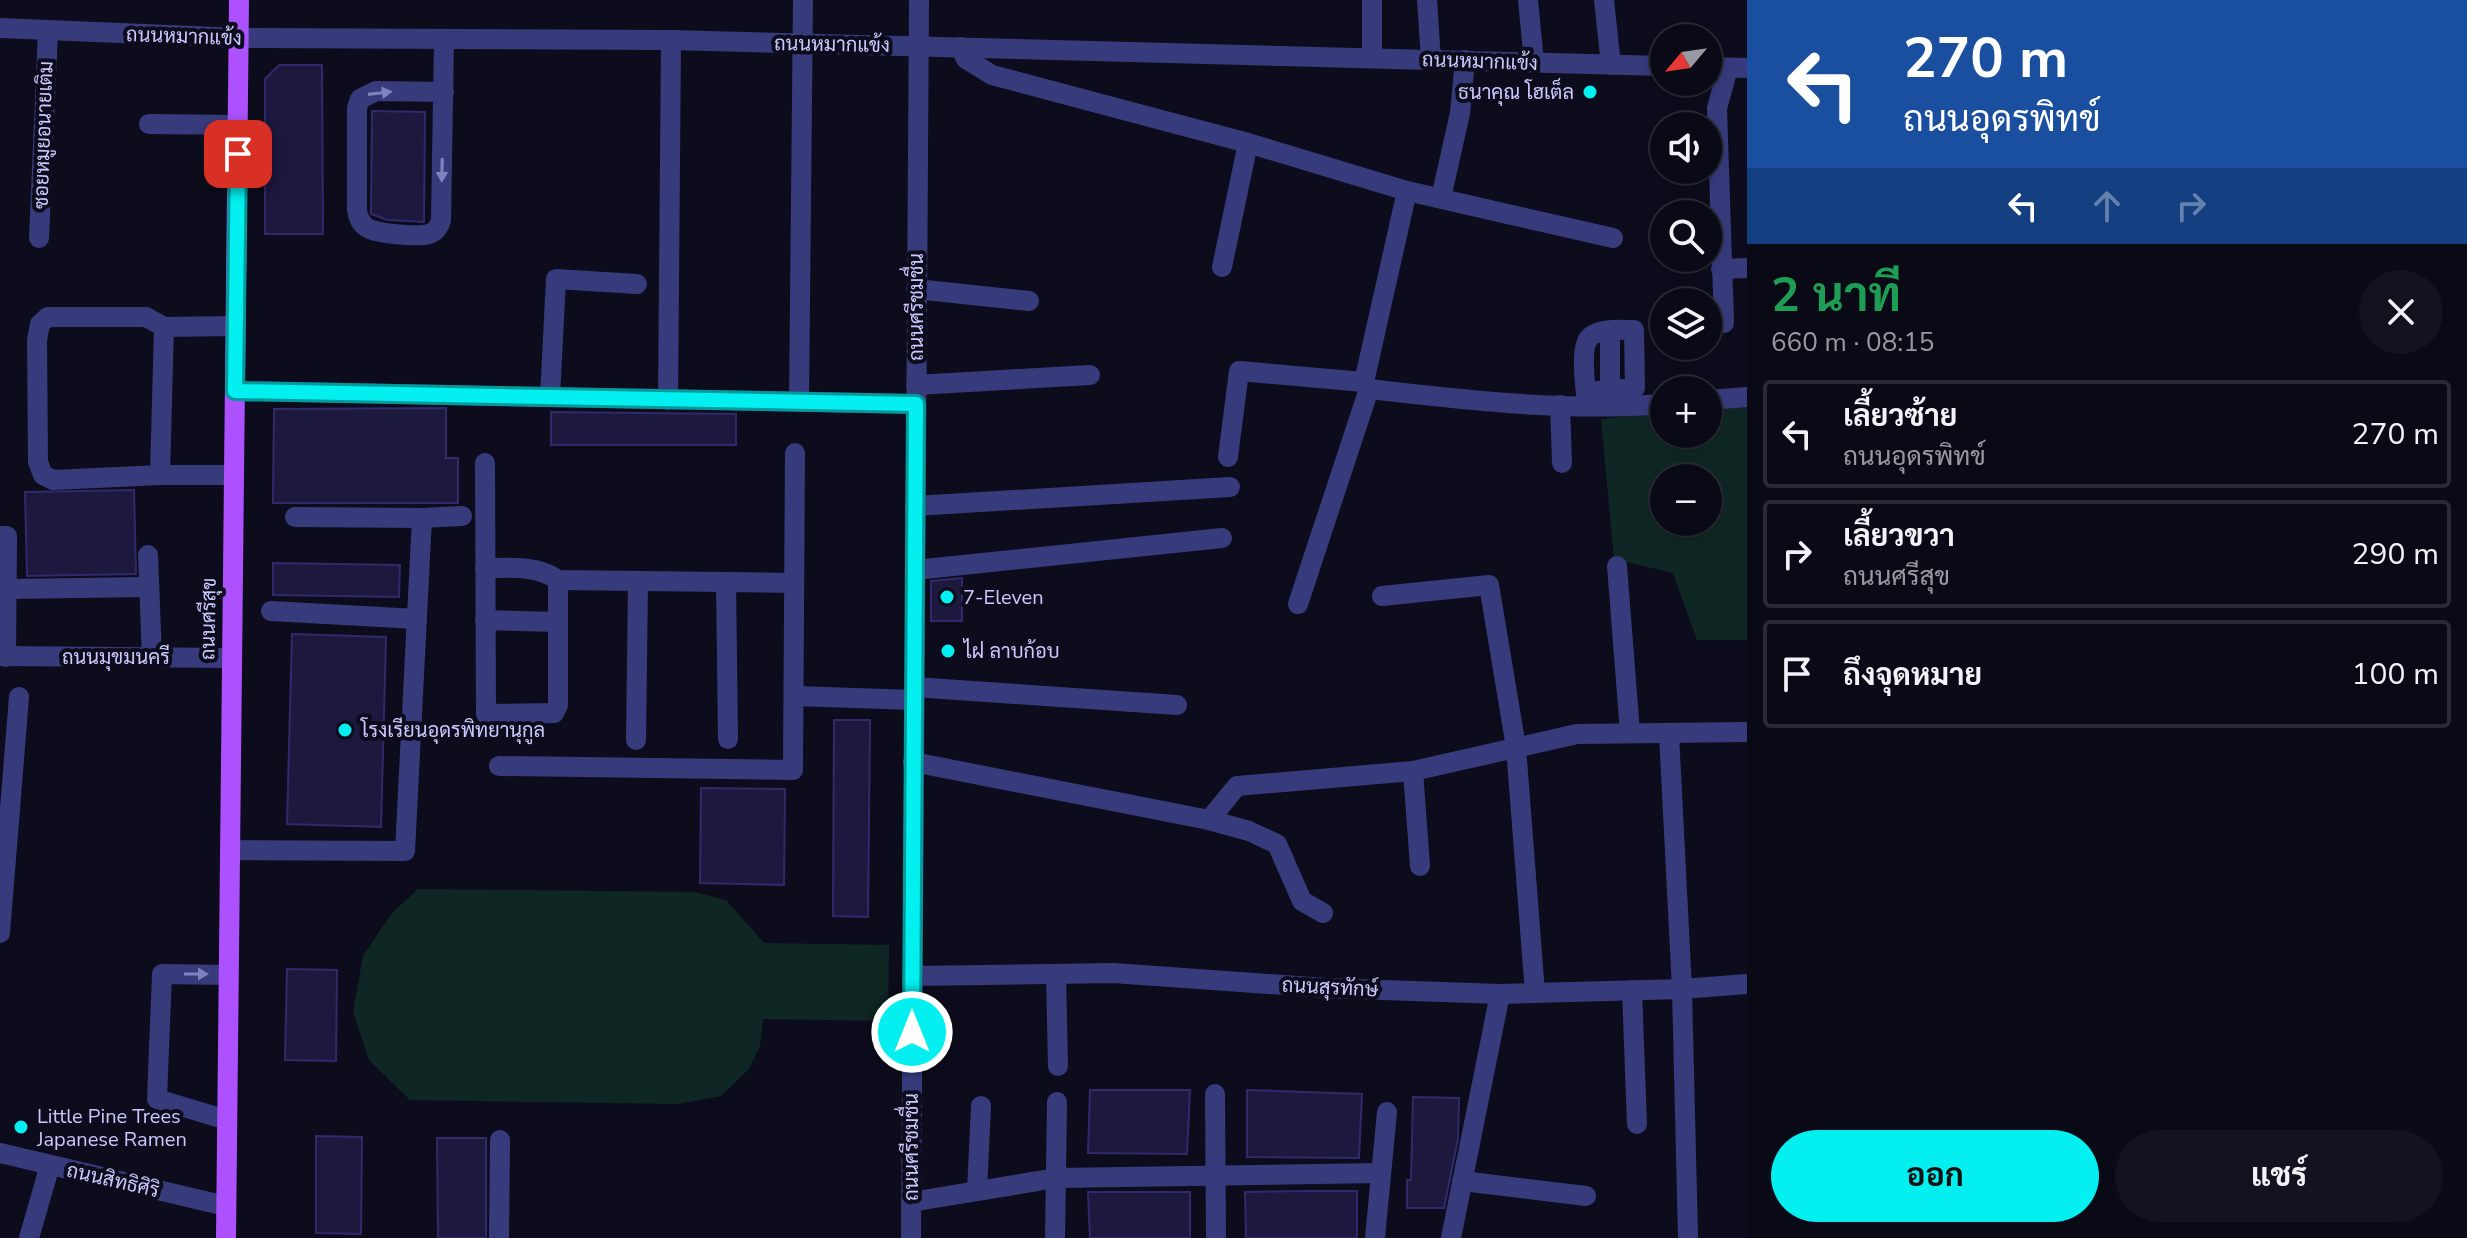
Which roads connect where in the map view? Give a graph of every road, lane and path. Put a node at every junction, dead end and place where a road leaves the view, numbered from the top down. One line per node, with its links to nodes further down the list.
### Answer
1 (239, 0): 10 (main road, ถนนศรีสุข)
2 (803, 0): 13 (street)
3 (919, 0): 14 (street, ถนนศรีชมชื่น)
4 (1372, 0): 16 (street)
5 (1427, 0): 17 (street)
6 (1528, 0): 19 (street)
7 (1604, 0): 20 (street)
8 (0, 28): 9 (street, ถนนหมากแข้ง)
9 (48, 31): 10 (street, ถนนหมากแข้ง); 30 (street, ซอยหมูยอนายเติม)
10 (239, 38): 11 (street, ถนนหมากแข้ง); 25 (main road, ถนนศรีสุข)
11 (444, 39): 12 (street, ถนนหมากแข้ง); 23 (street)
12 (671, 40): 13 (street, ถนนหมากแข้ง); 50 (street)
13 (802, 43): 14 (street, ถนนหมากแข้ง); 51 (street)
14 (918, 46): 15 (street, ถนนหมากแข้ง); 37 (street, ถนนศรีชมชื่น)
15 (960, 47): 16 (street, ถนนหมากแข้ง); 26 (street)
16 (1372, 58): 17 (street, ถนนหมากแข้ง)
17 (1431, 60): 18 (street, ถนนหมากแข้ง)
18 (1465, 60): 19 (street, ถนนหมากแข้ง); 28 (street)
19 (1534, 62): 20 (street, ถนนหมากแข้ง)
20 (1611, 65): 21 (street, ถนนหมากแข้ง)
21 (1650, 66)
22 (1728, 68): 29 (street)
23 (444, 92): 23 (street, one-way to 23)
24 (149, 124): 25 (street)
25 (238, 125): 40 (main road, ถนนศรีสุข)
26 (1248, 143): 27 (street); 32 (street)
27 (1407, 191): 28 (street); 43 (street)
28 (1441, 198): 31 (street)
29 (1719, 200)
30 (39, 238)
31 (1613, 238)
32 (1222, 267)
33 (1747, 268): 34 (street)
34 (1722, 269)
35 (1721, 272): 39 (street)
36 (637, 284): 46 (street)
37 (916, 289): 38 (street); 45 (street, ถนนศรีชมชื่น)
38 (1029, 301)
39 (1724, 323)
40 (236, 326): 41 (street); 44 (main road, ถนนศรีสุข)
41 (164, 327): 58 (street); 58 (street)
42 (1090, 375): 45 (street)
43 (1366, 386): 53 (street); 55 (street); 78 (street)
44 (235, 391): 46 (street); 59 (main road, ถนนศรีสุข)
45 (916, 394): 51 (street); 61 (street, ถนนศรีชมชื่น)
46 (550, 397): 50 (street)
47 (1747, 397): 49 (street)
48 (1586, 398): 48 (street); 52 (street); 53 (street)
49 (1722, 399)
50 (668, 400): 51 (street)
51 (799, 401)
52 (1650, 403)
53 (1560, 405): 57 (street)
54 (795, 453): 74 (street)
55 (1228, 457)
56 (485, 463): 69 (street)
57 (1562, 463)
58 (160, 475): 59 (street)
59 (234, 475): 85 (main road, ถนนศรีสุข)
60 (1230, 487): 61 (street)
61 (915, 506): 70 (street, ถนนศรีชมชื่น)
62 (462, 516): 64 (street)
63 (295, 517): 64 (street)
64 (422, 518): 80 (street)
65 (0, 536): 76 (street)
66 (1222, 538): 70 (street)
67 (148, 555): 75 (street)
68 (1617, 566): 90 (street)
69 (485, 568): 71 (street); 81 (street)
70 (915, 570): 86 (street, ถนนศรีชมชื่น)
71 (558, 580): 72 (street); 82 (street)
72 (638, 581): 73 (street); 94 (street)
73 (726, 582): 74 (street); 93 (street)
74 (794, 583): 87 (street)
75 (148, 587): 76 (street); 84 (street)
76 (8, 589): 83 (street)
77 (1382, 596): 95 (street)
78 (1298, 604)
79 (271, 611): 80 (street)
80 (417, 619): 100 (street)
81 (485, 620): 82 (street); 82 (street)
82 (558, 622)
83 (3, 656): 84 (street, ถนนมุขมนครี)
84 (152, 657): 85 (street, ถนนมุขมนครี)
85 (232, 658): 100 (main road, ถนนศรีสุข)
86 (914, 694): 87 (street); 89 (street); 96 (street, ถนนศรีชมชื่น)
87 (795, 696): 97 (street)
88 (19, 697): 102 (street)
89 (1177, 705)
90 (1630, 732): 92 (street); 95 (street)
91 (1747, 732): 92 (street)
92 (1669, 734): 109 (street)
93 (728, 739)
94 (636, 740)
95 (1516, 747): 98 (street); 111 (street)
96 (913, 762): 99 (street); 107 (street, ถนนศรีชมชื่น)
97 (499, 766)
98 (1413, 771): 99 (street); 101 (street)
99 (1209, 820): 103 (street)
100 (230, 850): 106 (main road, ถนนศรีสุข)
101 (1420, 866)
102 (1, 911): 104 (street)
103 (1323, 913)
104 (0, 933)
105 (1056, 974): 107 (street, ถนนสุรทักษ์); 112 (street, ถนนสุรทักษ์); 113 (street)
106 (229, 975): 118 (main road, ถนนศรีสุข); 118 (street, one-way to 106)
107 (912, 976): 129 (street, ถนนศรีชมชื่น)
108 (1747, 984): 109 (street, ถนนสุรทักษ์)
109 (1682, 989): 110 (street, ถนนสุรทักษ์); 139 (street)
110 (1632, 990): 111 (street, ถนนสุรทักษ์); 119 (street)
111 (1535, 993): 112 (street, ถนนสุรทักษ์)
112 (1500, 994): 126 (street)
113 (1058, 1066)
114 (1215, 1094): 124 (street)
115 (1057, 1102): 125 (street)
116 (981, 1106): 127 (street)
117 (1387, 1112): 123 (street)
118 (227, 1120): 130 (main road, ถนนศรีสุข)
119 (1637, 1124)
120 (500, 1140): 133 (street)
121 (0, 1153): 122 (street, ถนนสิทธิศิริ)
122 (50, 1165): 130 (street, ถนนสิทธิศิริ); 131 (street)
123 (1381, 1173): 124 (street); 137 (street)
124 (1217, 1175): 125 (street); 136 (street)
125 (1056, 1178): 127 (street); 135 (street)
126 (1462, 1181): 128 (street); 138 (street)
127 (977, 1191): 129 (street)
128 (1586, 1196)
129 (911, 1202): 134 (street, ถนนศรีชมชื่น)
130 (226, 1206): 132 (main road, ถนนศรีสุข)
131 (29, 1238)
132 (226, 1238)
133 (499, 1238)
134 (911, 1238)
135 (1055, 1238)
136 (1216, 1238)
137 (1375, 1238)
138 (1451, 1238)
139 (1688, 1238)

